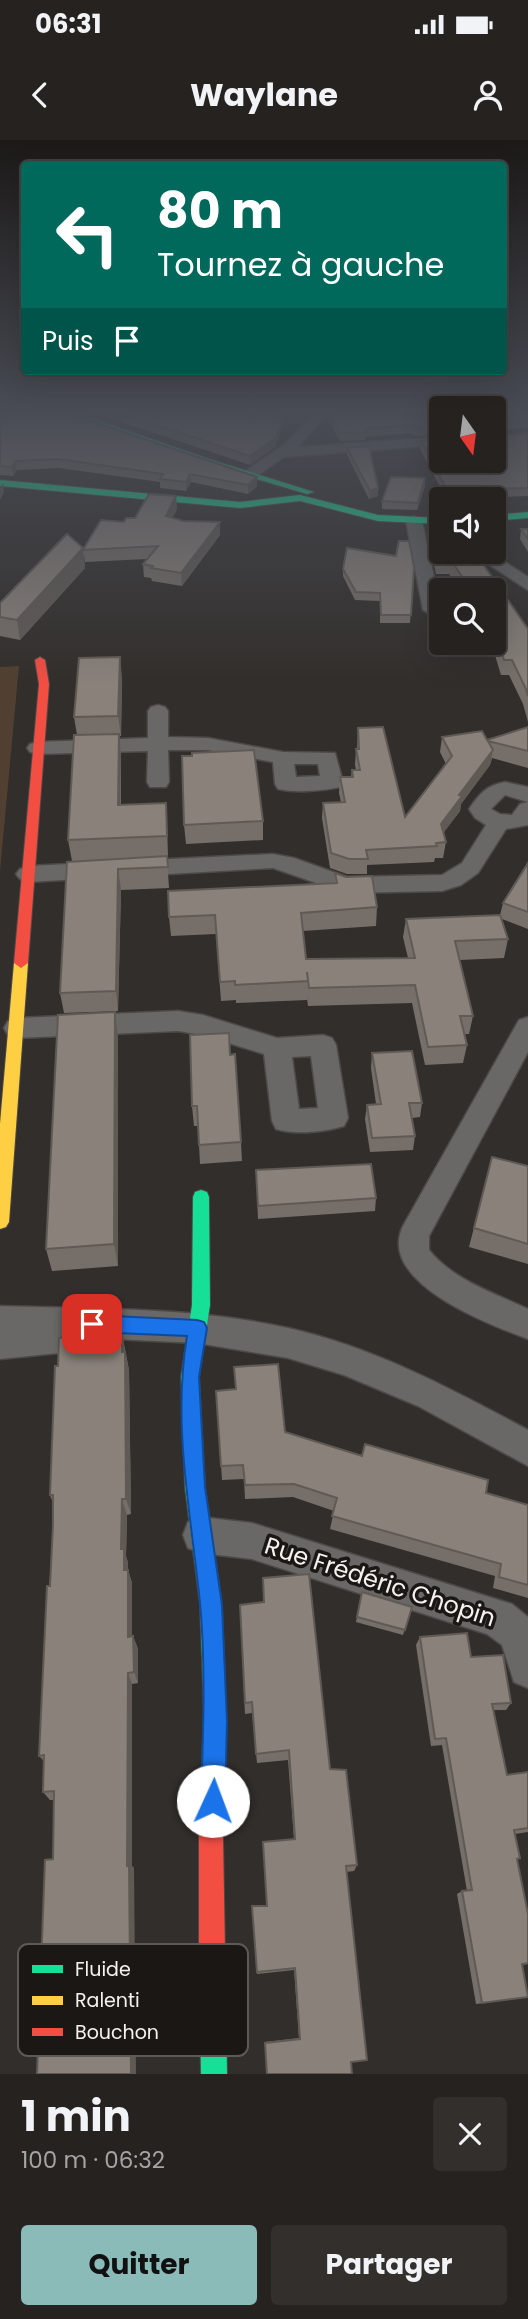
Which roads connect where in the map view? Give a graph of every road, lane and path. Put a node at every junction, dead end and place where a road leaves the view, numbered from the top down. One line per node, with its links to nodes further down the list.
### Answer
1 (348, 505): 4 (street)
2 (528, 515): 3 (street)
3 (506, 517)
4 (426, 521): 6 (street)
5 (496, 564): 7 (street)
6 (430, 578)
7 (528, 585)
8 (40, 660): 11 (street)
9 (158, 711): 10 (street)
10 (158, 744): 11 (street); 12 (street); 13 (street)
11 (37, 748): 17 (street)
12 (282, 758)
13 (158, 782)
14 (528, 795): 16 (street)
15 (528, 809): 16 (street)
16 (499, 821): 17 (street)
17 (28, 874): 19 (street)
18 (528, 1027): 24 (street)
19 (17, 1028): 20 (street); 22 (street)
20 (277, 1048)
21 (201, 1197): 26 (street)
22 (0, 1222)
23 (0, 1320): 25 (street)
24 (528, 1324)
25 (143, 1327): 26 (street); 27 (street)
26 (197, 1328): 28 (street); 29 (street)
27 (0, 1344)
28 (528, 1449)
29 (201, 1535): 30 (street, Rue Frédéric Chopin); 31 (street)
30 (528, 1668)
31 (212, 1944)
32 (214, 2056): 33 (street)
33 (214, 2074)

